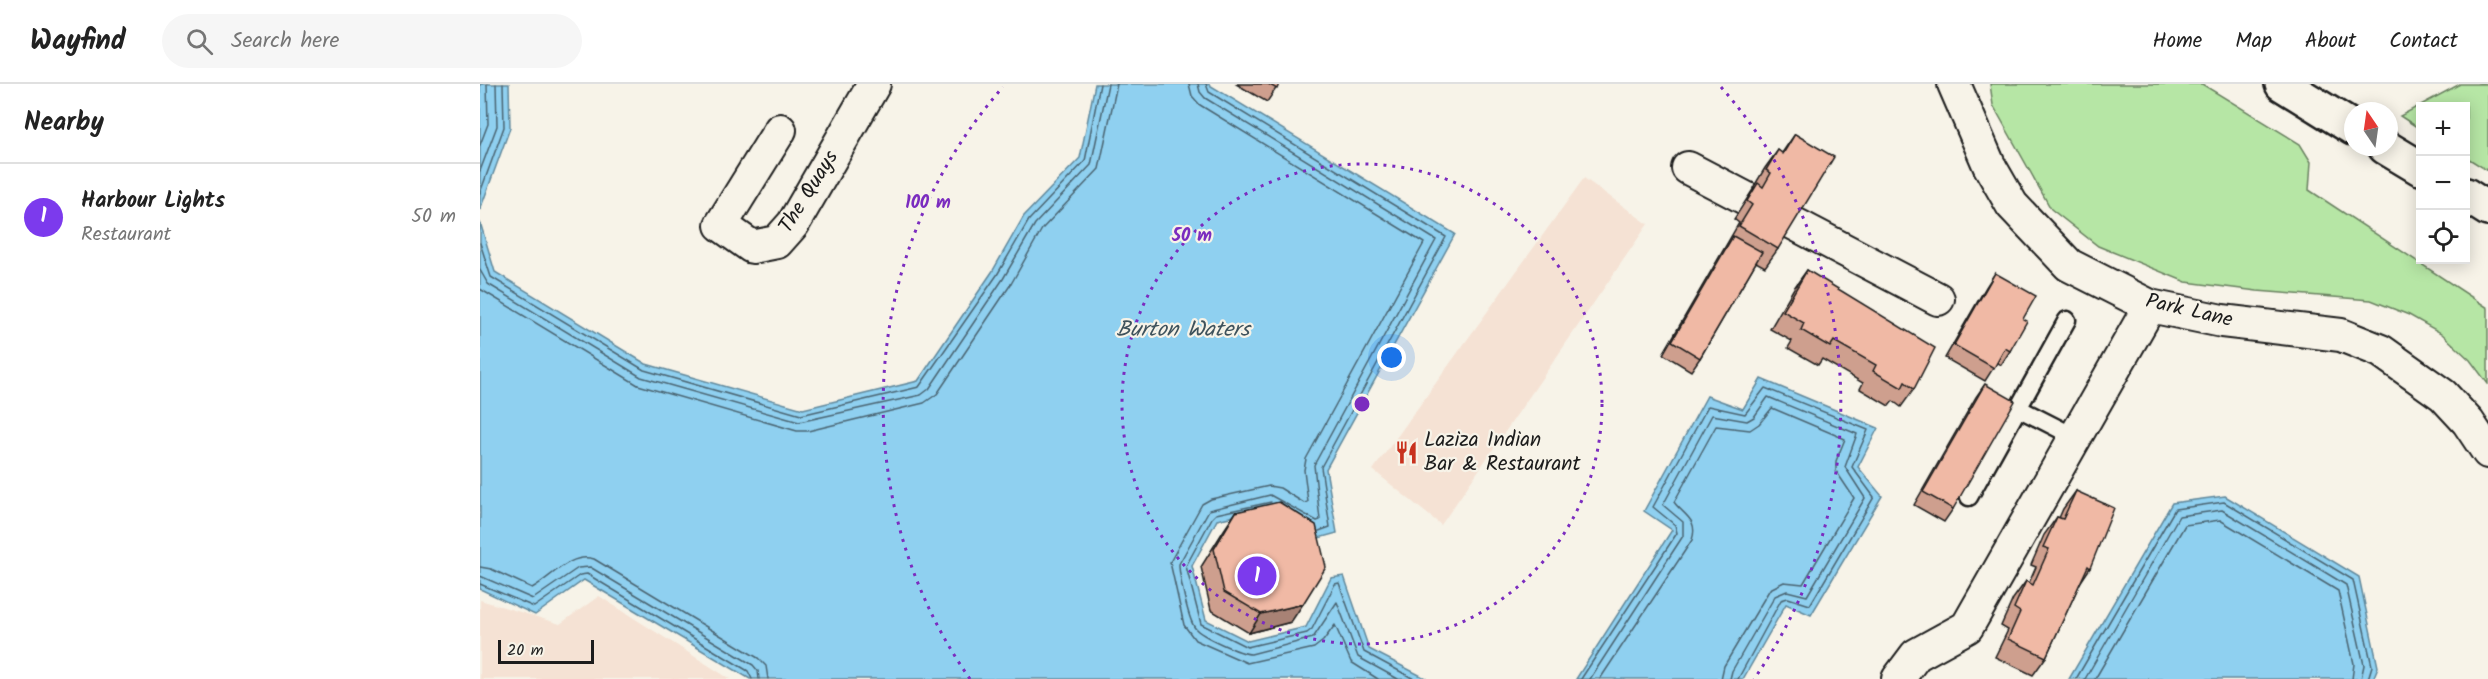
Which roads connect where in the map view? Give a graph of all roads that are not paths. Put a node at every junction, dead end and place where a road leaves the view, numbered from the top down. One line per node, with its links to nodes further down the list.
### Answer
1 (874, 84): 5 (street, The Quays)
2 (1954, 84): 12 (street, Park Lane)
3 (2282, 84): 4 (highway)
4 (2344, 122)
5 (780, 130)
6 (2398, 155): 7 (highway)
7 (2416, 165)
8 (1688, 168): 11 (street)
9 (2470, 198): 10 (highway)
10 (2488, 209)
11 (1938, 299)
12 (2150, 306): 15 (street); 16 (street, Park Lane)
13 (2067, 320): 14 (lane)
14 (2018, 408): 15 (lane); 17 (lane)
15 (2075, 437): 18 (street)
16 (2488, 452)
17 (1969, 497)
18 (1898, 679)

